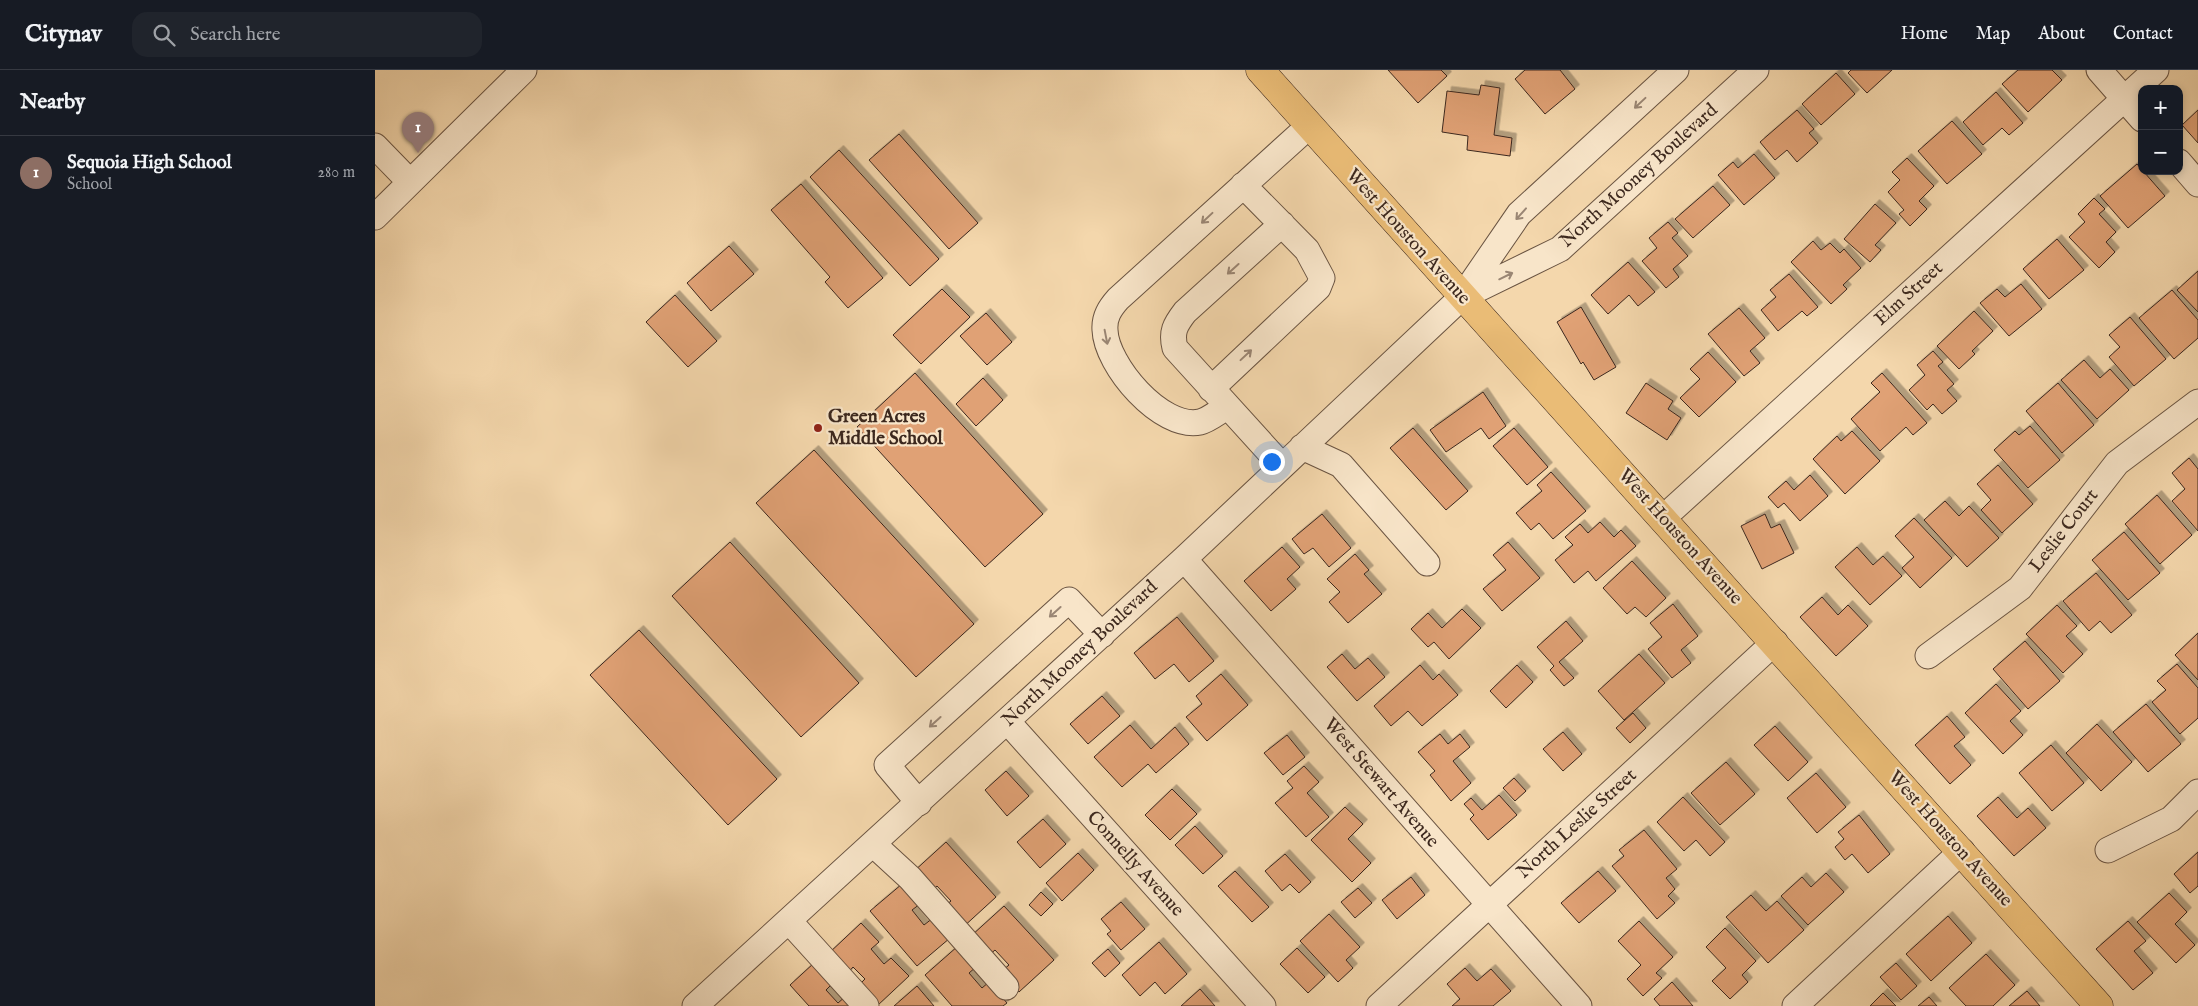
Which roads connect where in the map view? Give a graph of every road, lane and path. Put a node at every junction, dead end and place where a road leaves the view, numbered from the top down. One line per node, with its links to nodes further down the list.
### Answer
1 (524, 70): 12 (street)
2 (1260, 70): 9 (main road, West Houston Avenue)
3 (1676, 70): 17 (street, North Mooney Boulevard, one-way to 17)
4 (1756, 70): 17 (street, North Mooney Boulevard, one-way to 4)
5 (2099, 70): 7 (street)
6 (2156, 70): 7 (street, Elm Street)
7 (2124, 99): 8 (street); 22 (street, Elm Street)
8 (2138, 115)
9 (1309, 126): 13 (street); 17 (main road, West Houston Avenue)
10 (375, 146): 12 (street)
11 (2183, 167): 14 (street)
12 (410, 182): 15 (street)
13 (1243, 184): 16 (street); 18 (street, one-way to 18)
14 (2198, 184)
15 (375, 216)
16 (1282, 224): 18 (street, one-way to 16); 18 (street, one-way to 18)
17 (1462, 297): 20 (street, North Mooney Boulevard); 22 (main road, West Houston Avenue)
18 (1219, 398): 21 (street)
19 (2198, 402): 27 (street, Leslie Court)
20 (1302, 447): 21 (street, North Mooney Boulevard); 24 (street)
21 (1281, 466): 23 (street, North Mooney Boulevard)
22 (1663, 518): 26 (main road, West Houston Avenue)
23 (1184, 559): 25 (street, North Mooney Boulevard); 34 (street, West Stewart Avenue)
24 (1427, 563)
25 (1102, 634): 28 (street, North Mooney Boulevard); 30 (street, one-way to 30)
26 (1775, 642): 33 (main road, West Houston Avenue); 34 (street, North Leslie Street)
27 (1927, 656)
28 (1007, 721): 30 (street, North Mooney Boulevard); 39 (street, Connelly Avenue)
29 (2198, 792): 32 (street)
30 (919, 803): 31 (street, North Mooney Boulevard)
31 (873, 844): 35 (street, North Mooney Boulevard); 36 (street)
32 (2109, 850)
33 (1962, 851): 42 (street); 43 (main road, West Houston Avenue)
34 (1488, 905): 40 (street, North Leslie Street); 41 (street, West Stewart Avenue)
35 (789, 921): 37 (street, North Mooney Boulevard); 38 (street)
36 (1006, 988)
37 (695, 1006)
38 (866, 1006)
39 (1263, 1006)
40 (1379, 1006)
41 (1579, 1006)
42 (1795, 1006)
43 (2099, 1006)

